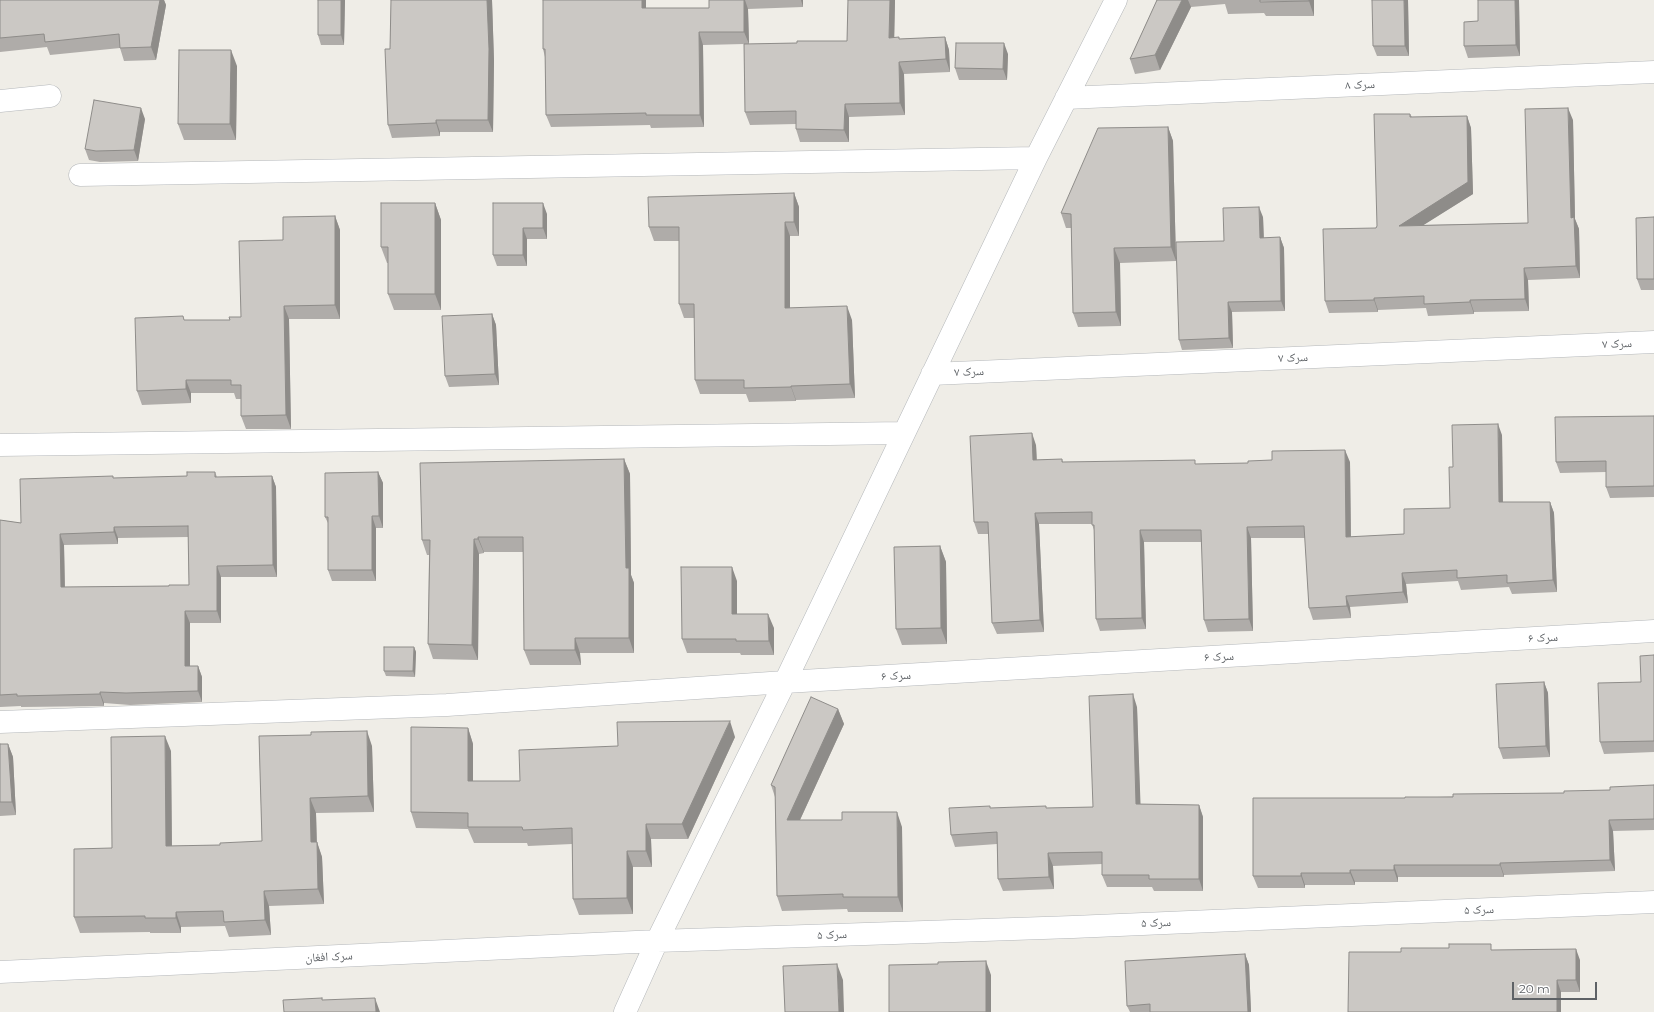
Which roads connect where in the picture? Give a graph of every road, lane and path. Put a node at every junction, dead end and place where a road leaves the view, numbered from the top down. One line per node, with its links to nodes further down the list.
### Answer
1 (1116, 0): 4 (street)
2 (1654, 72): 4 (street, سرک ۸)
3 (50, 96): 5 (street)
4 (1066, 98): 6 (street)
5 (0, 101)
6 (1036, 158): 7 (street); 9 (street)
7 (80, 175)
8 (1654, 342): 9 (street, سرک ۷)
9 (932, 374): 10 (street)
10 (904, 433): 11 (street); 13 (street)
11 (0, 445)
12 (1654, 631): 13 (street, سرک ۶)
13 (784, 682): 14 (street, سرک ۶); 16 (street)
14 (0, 722)
15 (1654, 902): 16 (street, سرک ۵)
16 (657, 941): 17 (street, سرک افغان); 18 (street)
17 (0, 972)
18 (625, 1012)

